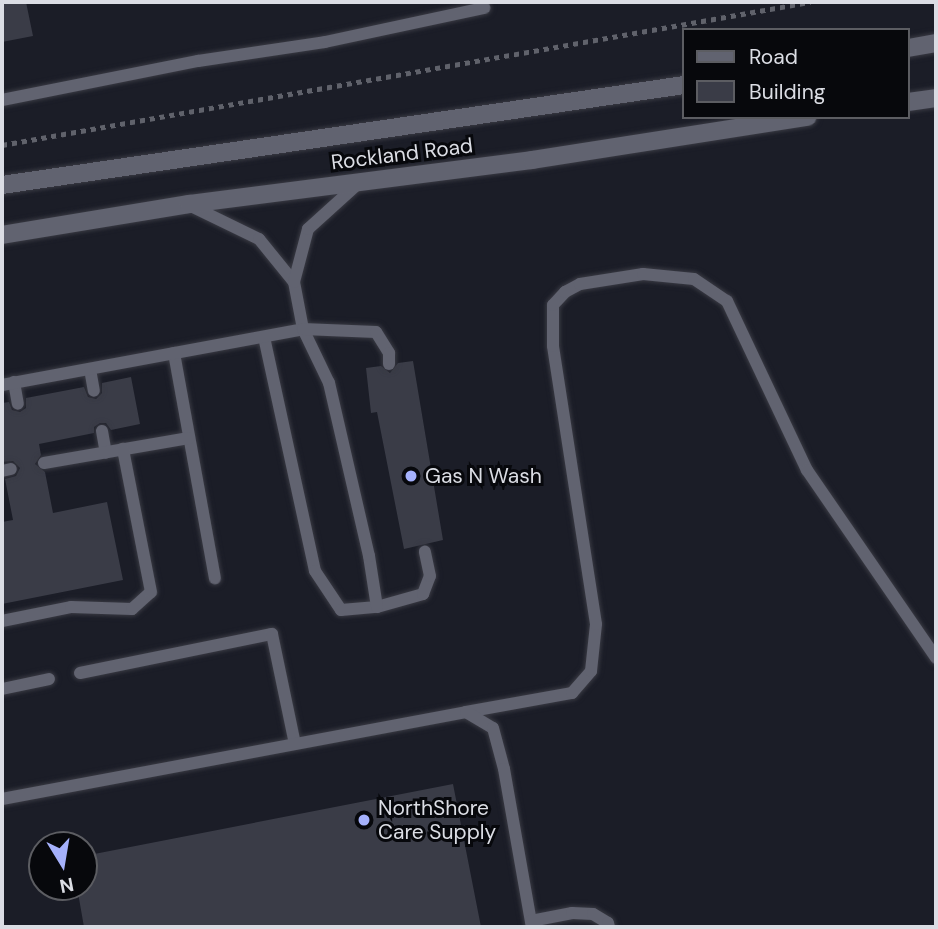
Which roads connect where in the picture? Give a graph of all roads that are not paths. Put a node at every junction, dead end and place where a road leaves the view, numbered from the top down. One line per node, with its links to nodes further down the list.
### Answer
1 (484, 8): 6 (lane)
2 (936, 43): 3 (main road)
3 (910, 48)
4 (682, 85): 10 (main road, Rockland Road)
5 (936, 98): 7 (main road)
6 (2, 100)
7 (910, 102)
8 (795, 119): 9 (main road, Rockland Road)
9 (361, 182): 11 (main road, Rockland Road); 13 (lane)
10 (2, 185)
11 (189, 204): 12 (main road, Rockland Road); 13 (lane)
12 (2, 235)
13 (293, 282): 14 (lane)
14 (303, 329): 15 (lane); 17 (lane); 29 (lane)
15 (264, 337): 16 (lane); 29 (lane)
16 (174, 353): 18 (lane); 23 (lane)
17 (389, 364)
18 (90, 369): 19 (lane); 20 (lane)
19 (8, 384): 21 (lane)
20 (94, 391)
21 (18, 404)
22 (102, 431): 25 (lane)
23 (189, 438): 24 (lane); 28 (lane)
24 (123, 449): 25 (lane); 30 (lane)
25 (106, 453): 26 (lane)
26 (44, 463)
27 (425, 552): 29 (lane)
28 (215, 578)
29 (377, 607)
30 (2, 621)
31 (936, 658): 35 (lane)
32 (80, 673): 36 (lane)
33 (49, 679): 34 (lane)
34 (2, 689)
35 (466, 712): 36 (lane); 38 (lane)
36 (295, 744): 37 (lane)
37 (2, 799)
38 (531, 924): 39 (lane)
39 (609, 927)

